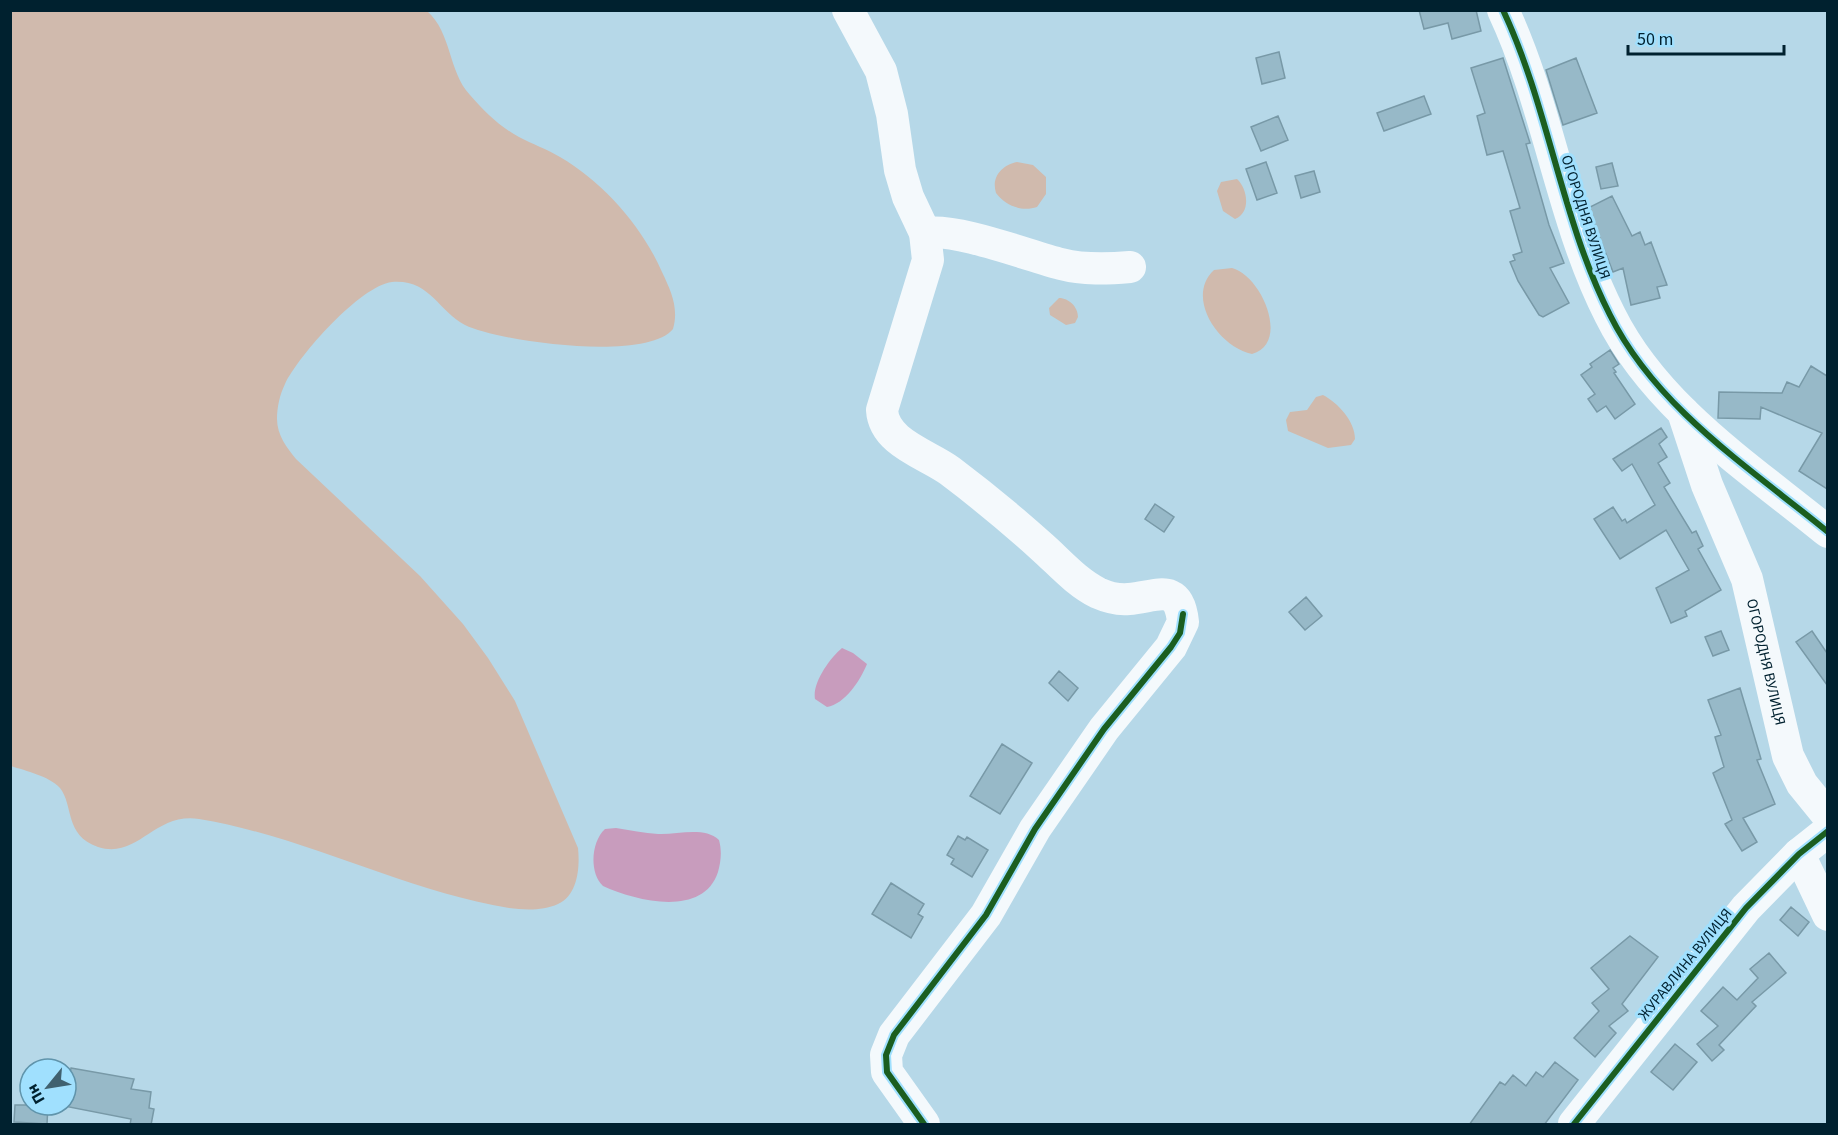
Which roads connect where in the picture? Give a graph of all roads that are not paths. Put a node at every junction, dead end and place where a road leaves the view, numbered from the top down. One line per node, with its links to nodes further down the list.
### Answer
1 (848, 10): 3 (street)
2 (1503, 10): 5 (street, ОГОРОДНЯ ВУЛИЦЯ)
3 (925, 233): 4 (street); 11 (street)
4 (1130, 267)
5 (1683, 412): 6 (street); 7 (street, ОГОРОДНЯ ВУЛИЦЯ)
6 (1827, 532)
7 (1827, 816)
8 (1827, 831): 9 (street, ЖУРАВЛИНА ВУЛИЦЯ)
9 (1799, 854): 10 (street); 12 (street, ЖУРАВЛИНА ВУЛИЦЯ)
10 (1827, 915)
11 (924, 1125)
12 (1574, 1125)

